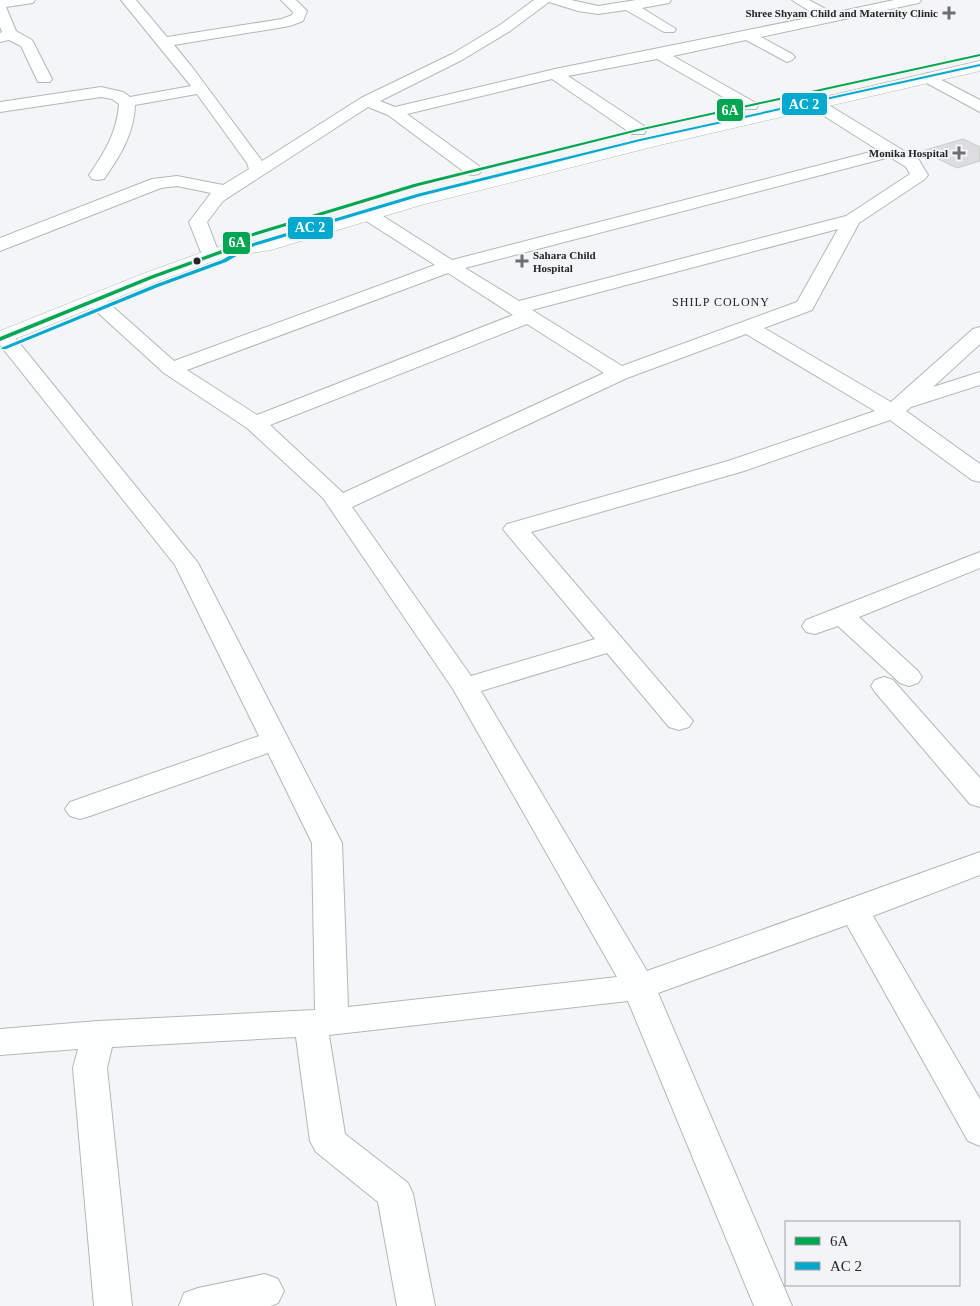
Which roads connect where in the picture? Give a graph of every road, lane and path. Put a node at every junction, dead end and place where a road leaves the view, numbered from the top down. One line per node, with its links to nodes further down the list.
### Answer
1 (28, 0): 9 (street)
2 (128, 0): 16 (street)
3 (288, 0): 16 (street)
4 (542, 0): 25 (street)
5 (556, 0): 10 (street)
6 (664, 0): 10 (street)
7 (799, 0): 12 (street)
8 (914, 0): 12 (street)
9 (0, 3)
10 (629, 6): 13 (street)
11 (0, 8): 14 (street)
12 (831, 18): 15 (street)
13 (669, 29)
14 (5, 36): 23 (street)
15 (749, 36): 17 (street); 19 (street)
16 (162, 42): 24 (street)
17 (659, 54): 21 (street); 28 (street)
18 (980, 55): 28 (main road)
19 (786, 57)
20 (980, 66): 22 (main road)
21 (555, 74): 31 (street); 32 (street)
22 (928, 78): 27 (main road); 30 (street)
23 (44, 79)
24 (201, 90): 26 (street); 35 (street)
25 (366, 100): 31 (street); 35 (street)
26 (127, 102): 29 (street); 36 (street)
27 (816, 104): 33 (street); 38 (main road)
28 (750, 106): 32 (main road)
29 (0, 107)
30 (980, 107)
31 (394, 112): 34 (street)
32 (638, 130): 34 (main road)
33 (892, 151): 39 (street); 42 (street)
34 (473, 170): 41 (main road)
35 (258, 171): 37 (street)
36 (98, 175)
37 (225, 191): 40 (street); 41 (street)
38 (368, 215): 41 (main road); 42 (street)
39 (852, 220): 44 (street); 45 (street)
40 (0, 245)
41 (216, 254): 43 (main road)
42 (450, 266): 44 (street); 48 (street)
43 (96, 301): 47 (main road); 48 (street)
44 (522, 312): 49 (street); 52 (street)
45 (748, 327): 49 (street); 51 (street)
46 (980, 333): 51 (street)
47 (2, 338): 61 (street)
48 (171, 368): 52 (street)
49 (620, 374): 54 (street)
50 (980, 378): 51 (street)
51 (897, 408): 53 (street); 58 (street)
52 (255, 423): 54 (street)
53 (980, 475)
54 (339, 504): 59 (street)
55 (980, 558): 56 (street)
56 (842, 615): 57 (street); 62 (street)
57 (815, 626)
58 (612, 643): 59 (street); 60 (street)
59 (465, 687): 66 (street)
60 (679, 721)
61 (276, 740): 63 (street); 67 (street)
62 (980, 797)
63 (80, 809)
64 (980, 863): 65 (street)
65 (854, 910): 66 (street); 70 (street)
66 (639, 987): 67 (street); 75 (street)
67 (321, 1022): 68 (street); 74 (street)
68 (98, 1034): 69 (street); 72 (street)
69 (0, 1042)
70 (980, 1132)
71 (265, 1291): 73 (street)
72 (113, 1306)
73 (198, 1306)
74 (416, 1306)
75 (773, 1306)

